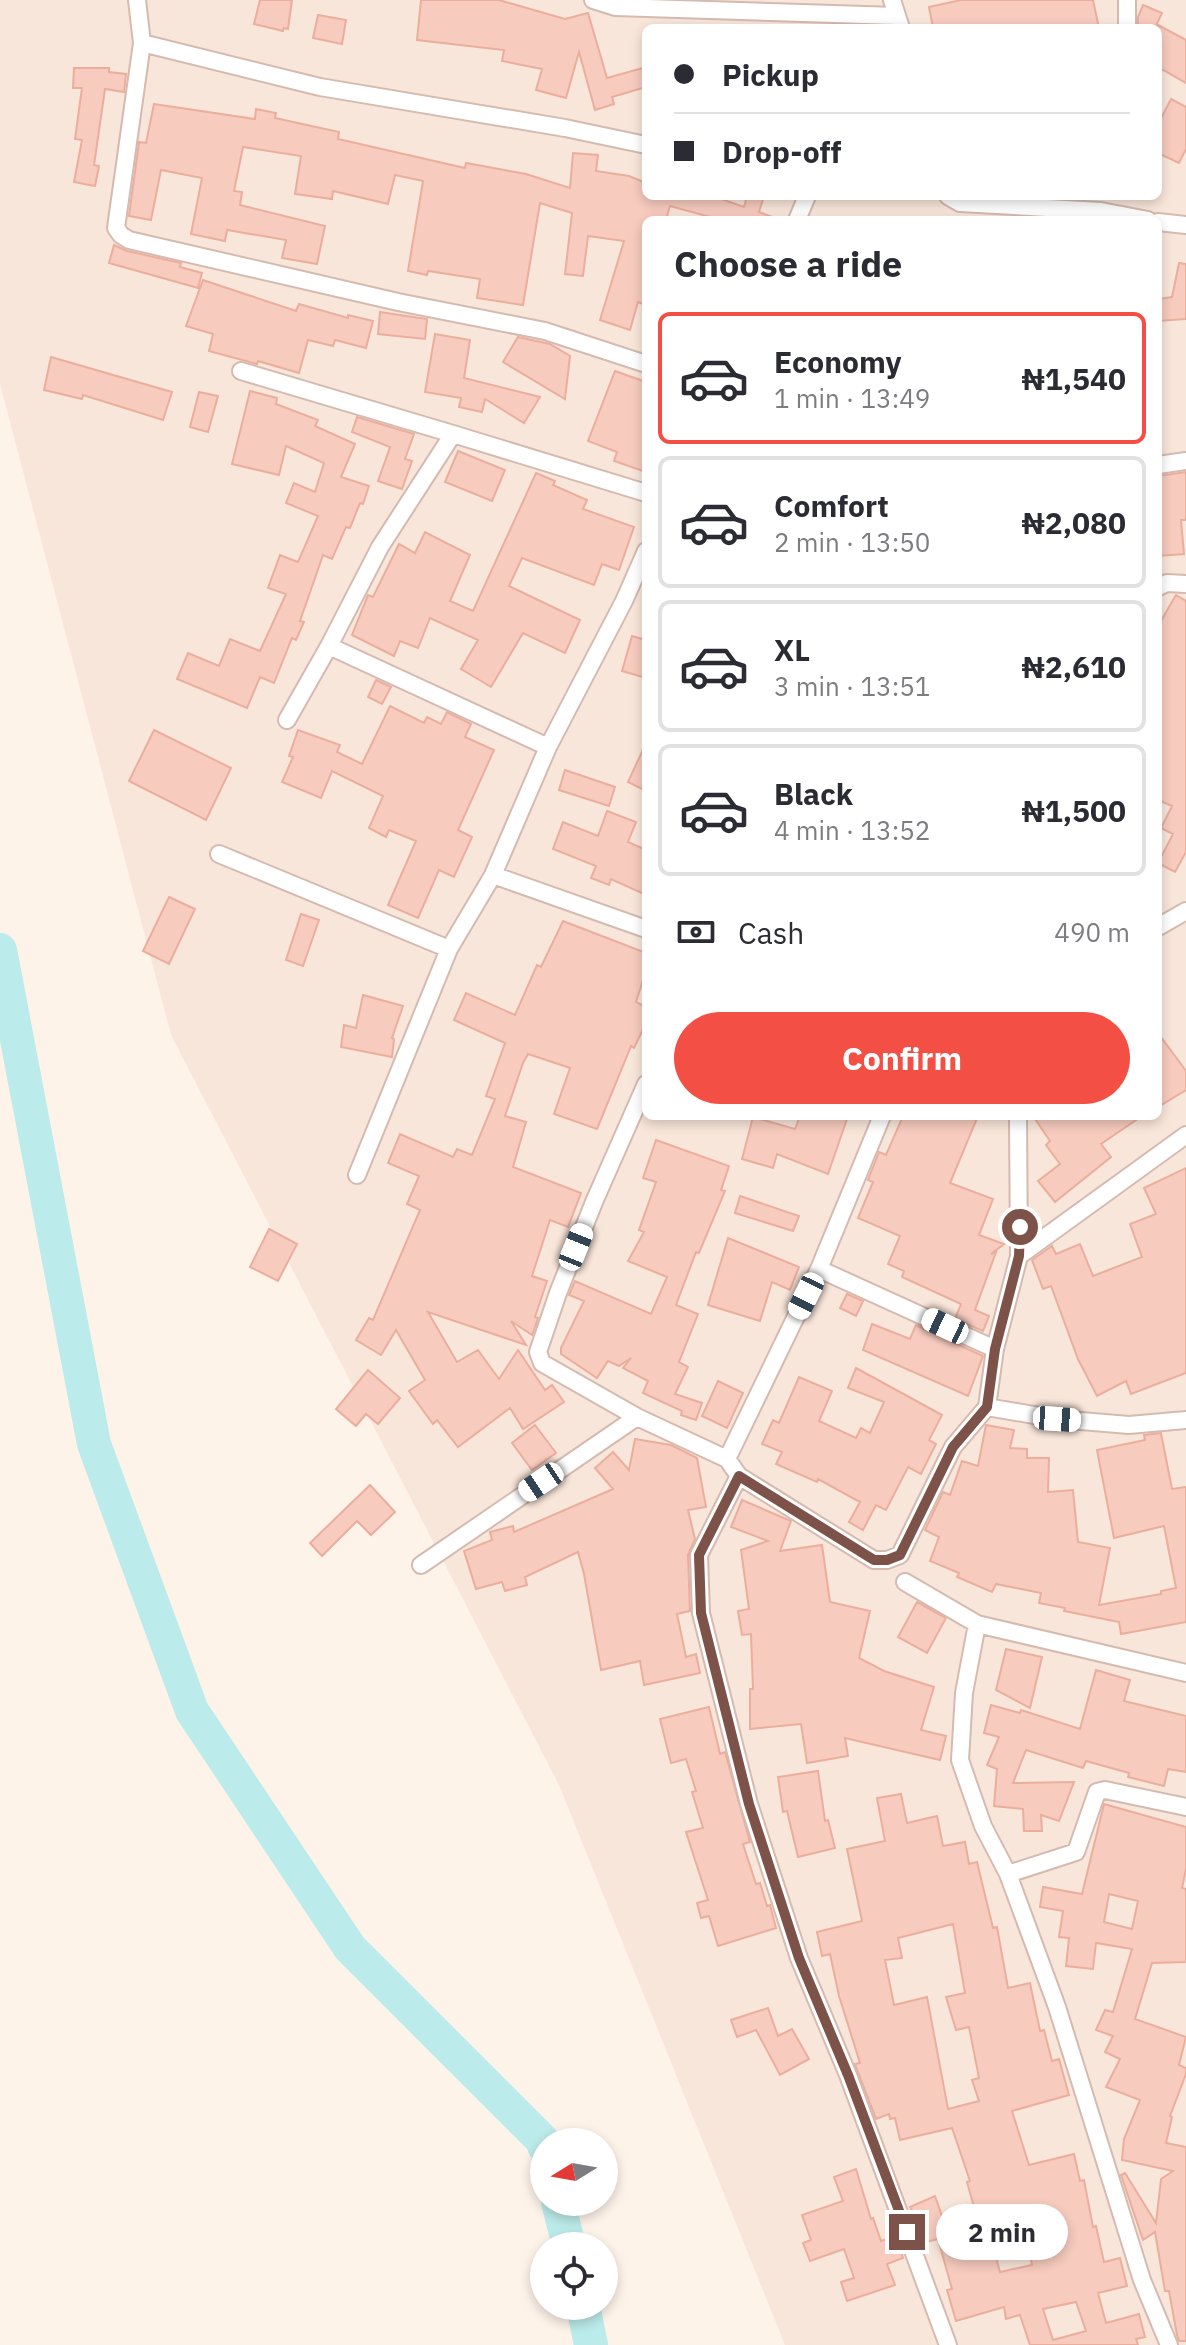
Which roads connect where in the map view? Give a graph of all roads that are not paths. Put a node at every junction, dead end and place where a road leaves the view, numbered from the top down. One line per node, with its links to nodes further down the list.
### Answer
1 (137, 0): 6 (street)
2 (593, 0): 4 (street)
3 (1127, 0): 5 (street)
4 (897, 15)
5 (1127, 24)
6 (142, 43): 7 (street); 14 (street)
7 (642, 144)
8 (959, 200): 10 (street)
9 (1102, 204): 10 (street); 11 (street)
10 (1021, 213)
11 (1136, 216)
12 (1162, 222): 13 (street)
13 (1186, 225)
14 (642, 363)
15 (241, 371): 16 (street)
16 (453, 434): 19 (street); 23 (street)
17 (1186, 461): 18 (street)
18 (1162, 464)
19 (642, 492)
20 (642, 560): 25 (street)
21 (1186, 584): 22 (street)
22 (1162, 585)
23 (329, 646): 24 (street); 25 (street)
24 (287, 720)
25 (548, 747): 27 (street)
26 (219, 854): 31 (street)
27 (493, 875): 30 (street); 31 (street)
28 (1186, 911): 29 (street)
29 (1162, 925)
30 (642, 928)
31 (449, 949): 36 (street)
32 (642, 1093): 41 (street)
33 (880, 1120): 38 (street)
34 (1018, 1120): 37 (street)
35 (1186, 1135): 37 (street)
36 (357, 1175)
37 (1019, 1256): 39 (street)
38 (819, 1269): 39 (street); 43 (street)
39 (995, 1349): 40 (street)
40 (987, 1407): 42 (street); 44 (street)
41 (637, 1417): 43 (street); 45 (street)
42 (1186, 1420)
43 (727, 1459): 44 (street)
44 (739, 1476): 51 (street)
45 (421, 1565)
46 (905, 1582): 47 (street)
47 (977, 1624): 48 (street); 50 (street)
48 (1186, 1673)
49 (1186, 1807): 50 (street)
50 (1008, 1874): 52 (street)
51 (948, 2345)
52 (1169, 2345)

